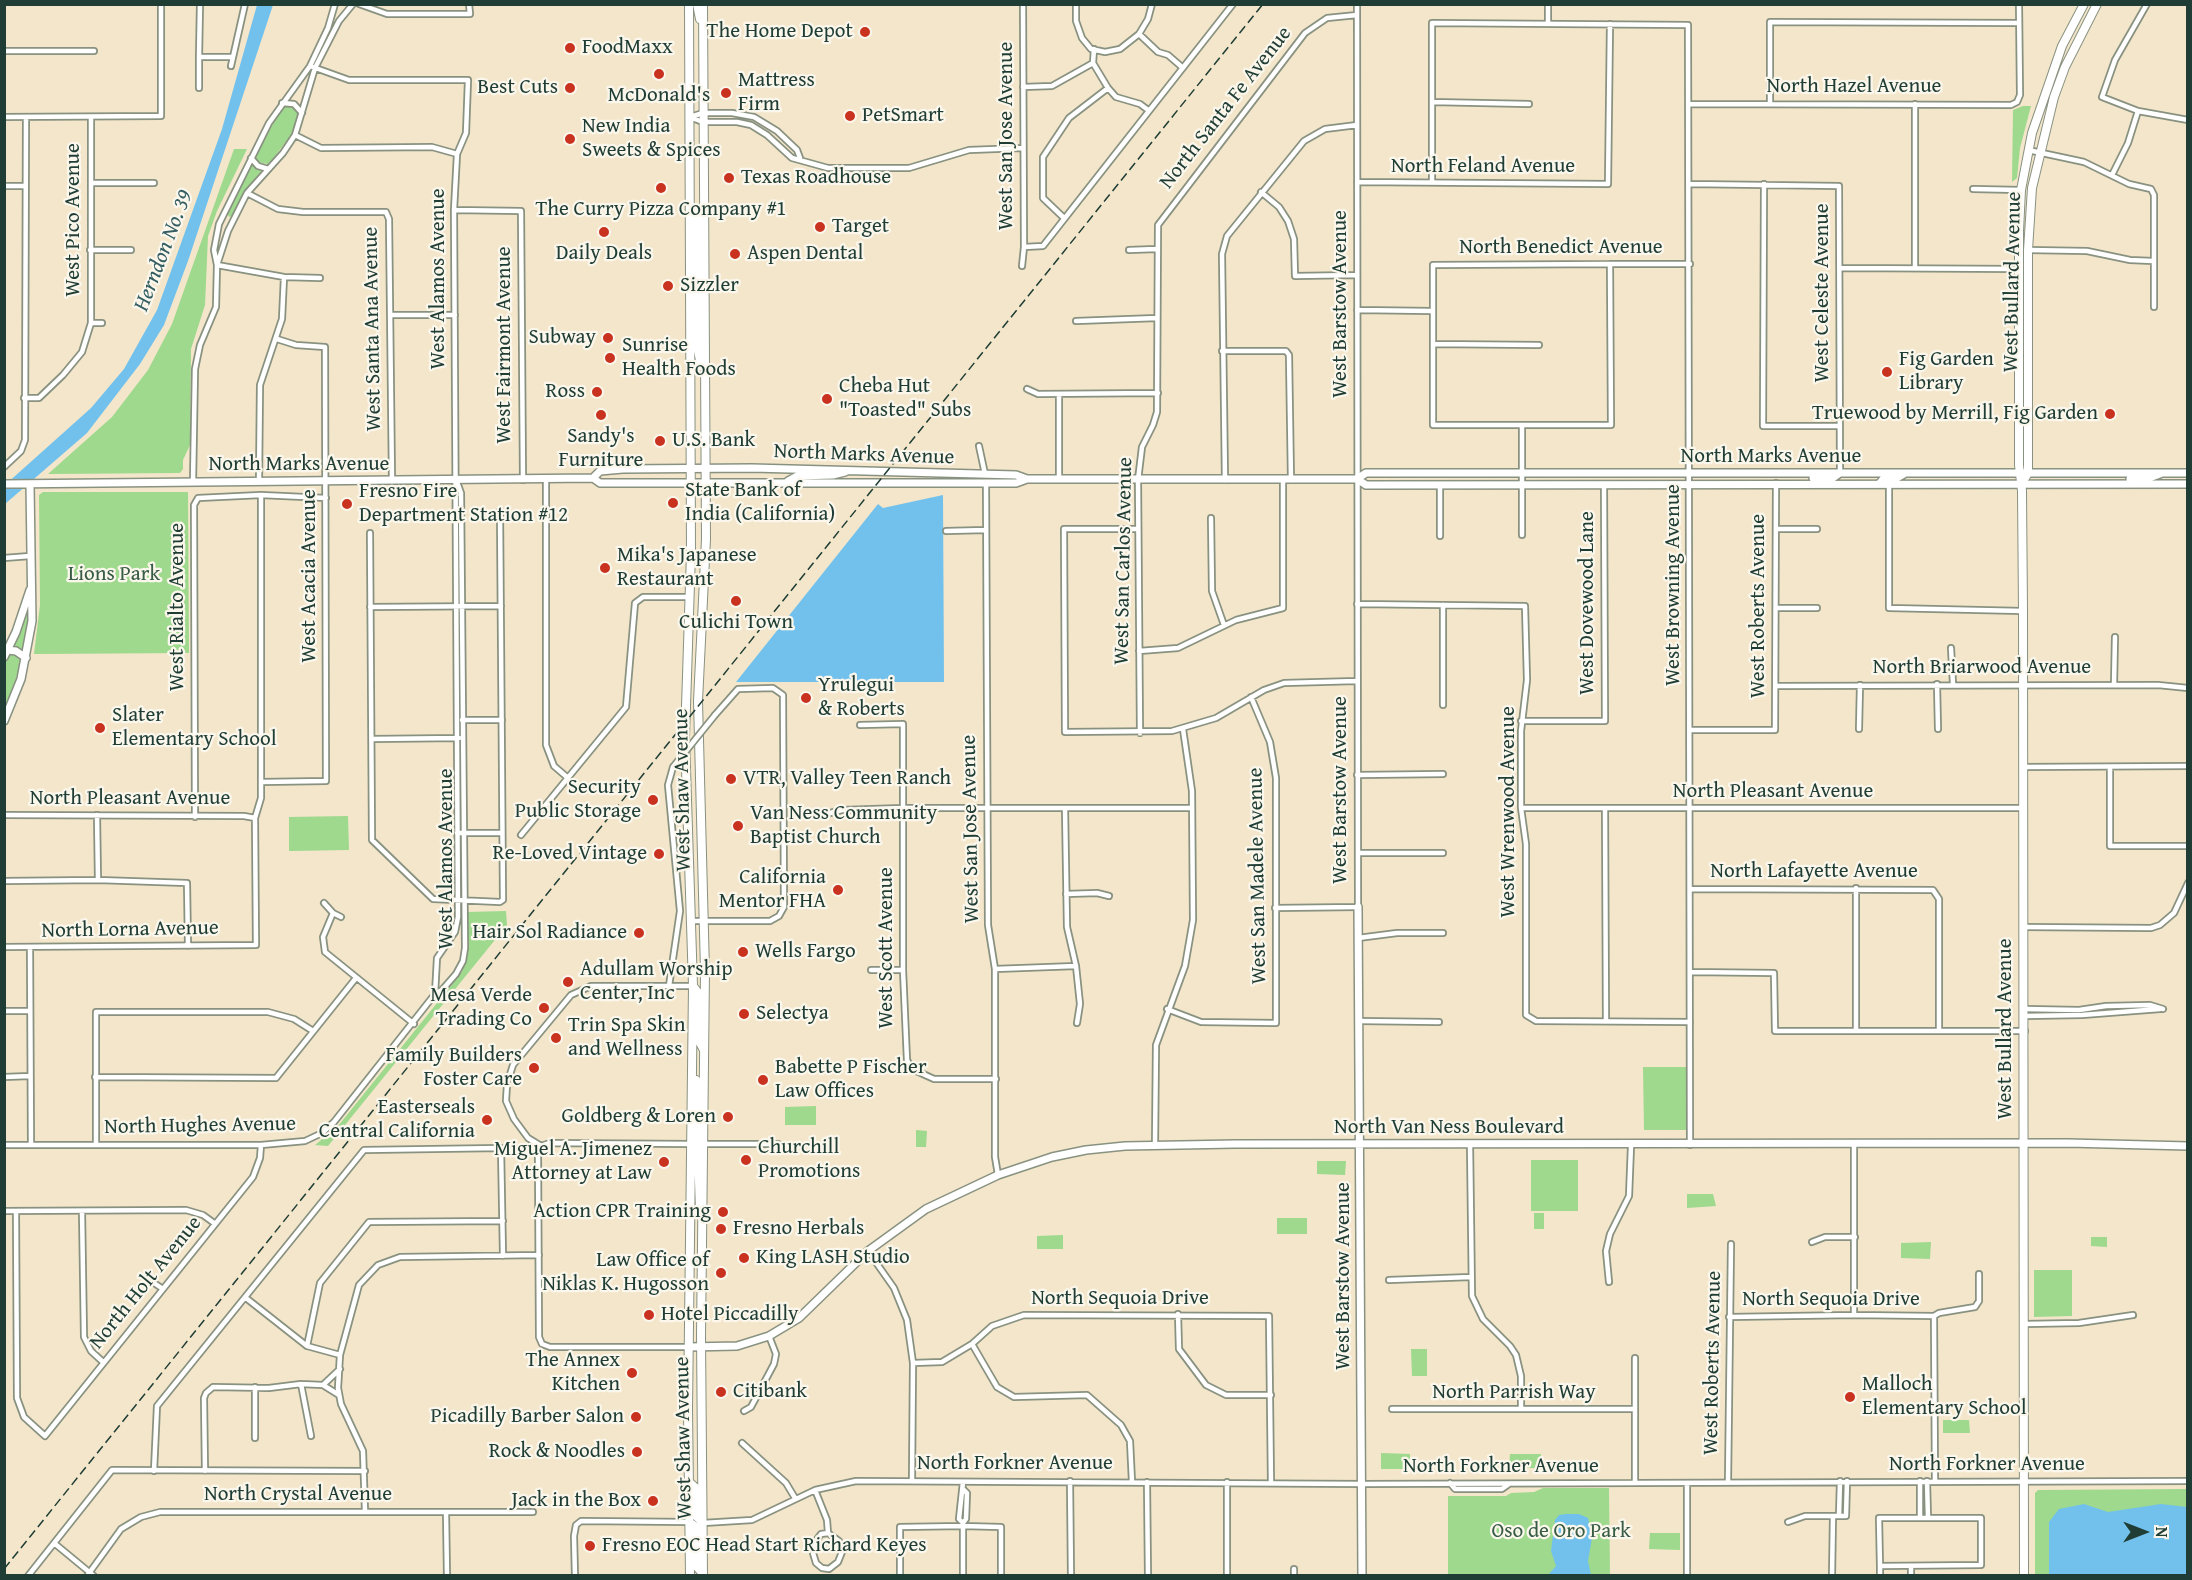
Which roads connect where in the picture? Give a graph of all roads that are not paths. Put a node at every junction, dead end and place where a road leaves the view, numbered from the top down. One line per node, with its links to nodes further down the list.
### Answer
1 (161, 4): 51 (street)
2 (200, 4): 30 (street)
3 (245, 4): 31 (street)
4 (335, 4): 34 (street)
5 (353, 4): 34 (street)
6 (359, 4): 7 (street)
7 (470, 4)
8 (689, 4): 52 (main road, West Shaw Avenue)
9 (697, 4): 25 (main road)
10 (703, 4): 25 (main road, West Shaw Avenue)
11 (1023, 4): 36 (street, West San Jose Avenue)
12 (1076, 4): 27 (street)
13 (1152, 4): 26 (street)
14 (1233, 4): 35 (street)
15 (1357, 4): 21 (street, West Barstow Avenue)
16 (1548, 4): 23 (street)
17 (2019, 4): 22 (street)
18 (2084, 4): 58 (main road, West Bullard Avenue)
19 (2097, 4): 59 (main road, West Bullard Avenue)
20 (2147, 4): 46 (street)
21 (1357, 15): 55 (street, West Barstow Avenue); 81 (street, North Santa Fe Avenue)
22 (2019, 23): 43 (street); 44 (street, North Hazel Avenue)
23 (1548, 24): 24 (street); 39 (street)
24 (1610, 24): 42 (street, West Browning Avenue); 68 (street, North Feland Avenue)
25 (703, 32): 48 (main road, West Shaw Avenue)
26 (1138, 34): 27 (street); 35 (street)
27 (1094, 49): 32 (street)
28 (4, 51): 29 (street)
29 (94, 51)
30 (199, 57): 31 (street); 37 (street)
31 (231, 57): 33 (street)
32 (1093, 63): 36 (street); 38 (street)
33 (231, 66)
34 (312, 67): 40 (street); 47 (street); 60 (street, West Alamos Avenue)
35 (1183, 68): 45 (street)
36 (1023, 87): 57 (street, West San Jose Avenue)
37 (199, 88)
38 (1108, 88): 45 (street); 80 (street)
39 (1432, 102): 41 (street); 68 (street)
40 (282, 103): 47 (street); 61 (street)
41 (1529, 104)
42 (1690, 104): 43 (street, North Hazel Avenue); 69 (street, West Browning Avenue)
43 (1770, 104): 44 (street, North Hazel Avenue)
44 (1915, 104): 94 (street)
45 (1148, 110): 80 (street)
46 (2138, 111): 53 (street); 64 (street)
47 (302, 113): 56 (street)
48 (703, 113): 52 (street); 54 (main road, West Shaw Avenue); 62 (street)
49 (4, 117): 50 (street)
50 (26, 117): 51 (street); 72 (street)
51 (91, 117): 66 (street, West Pico Avenue)
52 (689, 117): 54 (street); 77 (main road, West Shaw Avenue)
53 (2187, 120)
54 (703, 122): 62 (street); 97 (main road, West Shaw Avenue)
55 (1357, 125): 65 (street, West Barstow Avenue); 75 (street)
56 (295, 135): 60 (street); 63 (street)
57 (1022, 148): 62 (street); 82 (street, West San Jose Avenue)
58 (2028, 150): 59 (street); 74 (main road, West Bullard Avenue)
59 (2038, 153): 64 (street); 79 (main road, West Bullard Avenue)
60 (457, 154): 78 (street, West Alamos Avenue)
61 (251, 158): 63 (street); 91 (street)
62 (800, 158)
63 (268, 169): 76 (street)
64 (2112, 175): 88 (street)
65 (1357, 182): 68 (street, North Feland Avenue); 98 (street, West Barstow Avenue)
66 (91, 183): 67 (street); 84 (street, West Pico Avenue)
67 (154, 183)
68 (1432, 183)
69 (1689, 184): 70 (street); 90 (street, West Browning Avenue)
70 (1764, 184): 93 (street, West Celeste Avenue); 122 (street)
71 (4, 186): 72 (street)
72 (25, 186): 120 (street)
73 (1974, 189): 74 (street)
74 (2021, 190): 79 (main road); 95 (main road, West Bullard Avenue)
75 (1261, 192): 98 (street); 113 (street)
76 (247, 193): 91 (street); 104 (street, West Santa Ana Avenue)
77 (690, 205): 96 (main road, West Shaw Avenue); 97 (main road)
78 (454, 210): 105 (street, West Alamos Avenue); 141 (street, West Fairmont Avenue)
79 (2029, 213): 87 (main road, West Bullard Avenue)
80 (1064, 218): 82 (street)
81 (1160, 219): 83 (street, West San Carlos Avenue)
82 (1024, 247): 92 (street, West San Jose Avenue)
83 (1156, 249): 86 (street); 106 (street, West San Carlos Avenue)
84 (90, 250): 85 (street); 108 (street, West Pico Avenue)
85 (130, 250)
86 (1129, 250)
87 (2028, 250): 88 (street); 115 (main road, West Bullard Avenue)
88 (2153, 261): 101 (street)
89 (1610, 264): 90 (street, North Benedict Avenue); 103 (street, North Benedict Avenue); 121 (street)
90 (1690, 264): 129 (street, West Browning Avenue)
91 (217, 265): 99 (street); 152 (street)
92 (1022, 266)
93 (1840, 268): 94 (street); 122 (street, West Celeste Avenue)
94 (1915, 268): 95 (street)
95 (2019, 269): 114 (main road, West Bullard Avenue)
96 (691, 271): 116 (main road); 125 (main road, West Shaw Avenue)
97 (704, 275): 116 (main road, West Shaw Avenue)
98 (1357, 275): 102 (street, West Barstow Avenue)
99 (284, 278): 100 (street); 110 (street)
100 (320, 278)
101 (2154, 307)
102 (1357, 310): 103 (street); 139 (street, West Barstow Avenue)
103 (1432, 310): 111 (street)
104 (390, 315): 105 (street); 148 (street, West Santa Ana Avenue)
105 (455, 315): 140 (street, West Alamos Avenue)
106 (1156, 318): 107 (street); 118 (street, West San Carlos Avenue)
107 (1076, 321)
108 (91, 323): 109 (street, West Pico Avenue); 120 (street, West Pico Avenue)
109 (102, 323)
110 (277, 339): 146 (street); 147 (street, West Acacia Avenue)
111 (1433, 344): 112 (street); 121 (street)
112 (1539, 345)
113 (1222, 351): 143 (street); 145 (street)
114 (2020, 363): 115 (main road); 132 (main road, West Bullard Avenue)
115 (2028, 376): 132 (main road, West Bullard Avenue)
116 (705, 388): 126 (main road, West Shaw Avenue)
117 (1027, 389): 119 (street)
118 (1158, 393): 119 (street); 142 (street, West San Carlos Avenue)
119 (1059, 394): 138 (street)
120 (24, 398): 124 (street)
121 (1522, 425): 128 (street)
122 (1840, 426): 130 (street, West Celeste Avenue)
123 (980, 446): 136 (street, West San Jose Avenue)
124 (4, 467)
125 (691, 468): 126 (main road, North Marks Avenue); 135 (main road, North Marks Avenue); 149 (main road, West Shaw Avenue)
126 (706, 468): 127 (main road, North Marks Avenue); 150 (main road, West Shaw Avenue)
127 (857, 470): 136 (main road, North Marks Avenue); 151 (main road)
128 (1521, 473): 129 (main road, North Marks Avenue); 139 (main road, North Marks Avenue); 162 (street)
129 (1690, 473): 130 (main road, North Marks Avenue); 154 (street, West Browning Avenue)
130 (1840, 473): 131 (main road, North Marks Avenue); 156 (main road)
131 (1906, 473): 132 (main road, North Marks Avenue); 157 (main road)
132 (2023, 473): 133 (main road, North Marks Avenue); 159 (main road)
133 (2162, 473): 134 (main road, North Marks Avenue); 160 (main road)
134 (2187, 473)
135 (594, 478): 137 (main road, North Marks Avenue); 149 (main road, North Marks Avenue)
136 (986, 478): 138 (main road, North Marks Avenue); 151 (main road, North Marks Avenue); 174 (street, West San Jose Avenue)
137 (546, 479): 141 (main road, North Marks Avenue); 227 (street)
138 (1059, 479): 142 (main road, North Marks Avenue)
139 (1357, 479): 145 (main road, North Marks Avenue); 165 (main road, North Marks Avenue); 183 (street, West Barstow Avenue)
140 (457, 480): 141 (main road, North Marks Avenue); 148 (main road, North Marks Avenue); 185 (street, West Alamos Avenue); 186 (street, West Alamos Avenue)
141 (523, 480)
142 (1138, 480): 143 (main road, North Marks Avenue); 171 (street, West San Carlos Avenue)
143 (1225, 480): 144 (main road, North Marks Avenue)
144 (1282, 480): 145 (main road, North Marks Avenue); 192 (street)
145 (1291, 480)
146 (259, 481): 147 (main road, North Marks Avenue); 152 (main road, North Marks Avenue)
147 (327, 481): 148 (main road, North Marks Avenue); 167 (street, West Acacia Avenue)
148 (392, 481)
149 (691, 481): 150 (main road, North Marks Avenue); 182 (main road, West Shaw Avenue)
150 (706, 481): 151 (main road, North Marks Avenue); 264 (main road, West Shaw Avenue)
151 (788, 481)
152 (193, 482): 161 (main road, North Marks Avenue)
153 (4, 483): 161 (main road, North Marks Avenue)
154 (1690, 483): 155 (main road, North Marks Avenue); 163 (main road, North Marks Avenue); 217 (street, West Browning Avenue)
155 (1776, 483): 156 (main road, North Marks Avenue); 172 (street, West Roberts Avenue)
156 (1803, 483): 157 (main road, North Marks Avenue)
157 (1880, 483): 158 (main road, North Marks Avenue)
158 (1889, 483): 159 (main road, North Marks Avenue); 191 (street)
159 (2022, 483): 160 (main road, North Marks Avenue); 191 (main road, West Bullard Avenue)
160 (2107, 483): 164 (main road, North Marks Avenue)
161 (30, 484): 179 (main road)
162 (1521, 484): 163 (main road, North Marks Avenue); 165 (main road, North Marks Avenue); 177 (street)
163 (1604, 484): 211 (street, West Dovewood Lane)
164 (2187, 484)
165 (1440, 485): 178 (street)
166 (261, 495): 167 (street, North Marks Avenue); 168 (street, North Marks Avenue); 228 (street)
167 (326, 498): 228 (street, West Acacia Avenue)
168 (194, 505): 240 (street, West Rialto Avenue)
169 (500, 511): 187 (street)
170 (1211, 518): 192 (street)
171 (1138, 529): 195 (street, West San Carlos Avenue); 218 (street)
172 (1776, 529): 173 (street); 189 (street, West Roberts Avenue)
173 (1817, 529)
174 (986, 530): 175 (street); 230 (street, West San Jose Avenue)
175 (946, 531)
176 (370, 533): 188 (street)
177 (1522, 535)
178 (1440, 536)
179 (30, 556): 180 (street); 181 (main road)
180 (4, 558)
181 (30, 590): 196 (main road); 197 (main road)
182 (689, 597): 227 (street); 263 (main road, West Shaw Avenue)
183 (1357, 604): 184 (street); 198 (street, West Barstow Avenue)
184 (1443, 605): 207 (street); 211 (street, West Wrenwood Avenue)
185 (455, 606): 186 (street); 188 (street); 208 (street, West Alamos Avenue)
186 (462, 606): 187 (street); 209 (street, West Alamos Avenue)
187 (501, 606): 210 (street)
188 (370, 607): 221 (street)
189 (1776, 608): 190 (street); 203 (street, West Roberts Avenue)
190 (1816, 608)
191 (2023, 611): 204 (main road, West Bullard Avenue)
192 (1224, 626): 195 (street)
193 (2115, 637): 202 (street)
194 (1951, 648): 200 (street)
195 (1139, 651): 218 (street, West San Carlos Avenue)
196 (6, 654): 197 (main road)
197 (26, 658): 212 (main road)
198 (1357, 681): 206 (street); 226 (street, West Barstow Avenue)
199 (1937, 684): 200 (street, North Briarwood Avenue); 201 (street, North Briarwood Avenue); 216 (street)
200 (1953, 684): 204 (street, North Briarwood Avenue)
201 (1860, 685): 203 (street, North Briarwood Avenue); 215 (street)
202 (2114, 685): 204 (street, North Briarwood Avenue); 205 (street, North Briarwood Avenue)
203 (1776, 686): 217 (street, West Roberts Avenue)
204 (2022, 686): 223 (main road, West Bullard Avenue)
205 (2187, 688)
206 (1251, 697): 214 (street); 259 (street, West San Madele Avenue)
207 (1443, 705)
208 (457, 720): 209 (street); 219 (street, West Alamos Avenue)
209 (463, 720): 210 (street); 220 (street, West Alamos Avenue)
210 (502, 720): 244 (street)
211 (1521, 721): 233 (street, West Wrenwood Avenue)
212 (4, 722)
213 (860, 725): 229 (street, West Scott Avenue)
214 (1183, 729): 218 (street); 232 (street)
215 (1859, 729)
216 (1938, 729)
217 (1691, 730): 235 (street, West Browning Avenue)
218 (1140, 733)
219 (456, 738): 220 (street); 221 (street); 242 (street, West Alamos Avenue)
220 (463, 738): 243 (street, West Alamos Avenue)
221 (372, 739): 256 (street)
222 (2187, 766): 224 (street)
223 (2023, 767): 224 (street); 236 (main road, West Bullard Avenue)
224 (2110, 767): 246 (street)
225 (1443, 774): 226 (street)
226 (1358, 775): 248 (street, West Barstow Avenue)
227 (568, 778): 245 (street)
228 (261, 782): 241 (street)
229 (903, 808): 230 (street); 237 (street); 276 (street, West Scott Avenue)
230 (986, 808): 231 (street); 274 (street, West San Jose Avenue)
231 (1065, 808): 232 (street); 254 (street)
232 (1192, 808): 283 (street)
233 (1521, 808): 234 (street, North Pleasant Avenue); 288 (street, West Wrenwood Avenue)
234 (1605, 808): 235 (street, North Pleasant Avenue); 288 (street)
235 (1691, 808): 236 (street, North Pleasant Avenue); 253 (street, West Browning Avenue)
236 (2024, 808): 265 (main road, West Bullard Avenue)
237 (826, 814)
238 (4, 815): 239 (street, North Pleasant Avenue)
239 (97, 815): 240 (street, North Pleasant Avenue); 249 (street)
240 (195, 817): 241 (street, North Pleasant Avenue)
241 (255, 818): 270 (street, North Lorna Avenue)
242 (457, 833): 243 (street); 256 (street, West Alamos Avenue)
243 (464, 833): 244 (street); 257 (street, West Alamos Avenue)
244 (502, 833): 257 (street)
245 (521, 835)
246 (2187, 846)
247 (1443, 853): 248 (street)
248 (1358, 854): 260 (street, West Barstow Avenue)
249 (98, 880): 250 (street); 270 (street)
250 (4, 881)
251 (2187, 883): 265 (street)
252 (1856, 888): 253 (street, North Lafayette Avenue); 293 (street); 294 (street, North Lafayette Avenue)
253 (1690, 889): 277 (street, West Browning Avenue)
254 (1066, 894): 255 (street); 273 (street)
255 (1109, 896)
256 (458, 901): 257 (street); 266 (street, West Alamos Avenue)
257 (464, 901): 268 (street, West Alamos Avenue)
258 (324, 903): 261 (street)
259 (1275, 908): 260 (street); 283 (street, West San Madele Avenue)
260 (1358, 908): 269 (main road, West Barstow Avenue)
261 (333, 913): 262 (street); 278 (street)
262 (341, 917)
263 (691, 921): 264 (street); 280 (main road, West Shaw Avenue)
264 (704, 921): 279 (street, bridge); 297 (main road, West Shaw Avenue)
265 (2024, 927): 286 (main road, West Bullard Avenue)
266 (454, 932): 268 (street); 281 (street, West Alamos Avenue)
267 (1443, 933): 269 (street)
268 (464, 934): 281 (street, West Alamos Avenue)
269 (1358, 938): 287 (main road, West Barstow Avenue)
270 (188, 946): 272 (street, North Lorna Avenue)
271 (4, 947): 272 (street, North Lorna Avenue)
272 (30, 947): 285 (street)
273 (1076, 966): 274 (street); 291 (street)
274 (995, 969): 302 (street, West San Jose Avenue)
275 (871, 970): 276 (street)
276 (903, 970): 302 (street, West Scott Avenue)
277 (1690, 972): 290 (street, West Browning Avenue); 293 (street)
278 (356, 978): 292 (street); 295 (street)
279 (669, 986): 280 (street); 316 (street)
280 (693, 986): 297 (main road); 298 (main road, West Shaw Avenue)
281 (435, 994): 292 (street, North Hughes Avenue)
282 (2135, 1008): 286 (street)
283 (1167, 1009): 314 (street)
284 (4, 1011): 285 (street)
285 (29, 1011): 299 (street)
286 (2025, 1013): 296 (main road, West Bullard Avenue)
287 (1359, 1021): 289 (street); 307 (main road, West Barstow Avenue)
288 (1606, 1021): 290 (street)
289 (1439, 1022)
290 (1690, 1022): 315 (street, West Browning Avenue)
291 (1077, 1023)
292 (414, 1024): 313 (street, North Hughes Avenue)
293 (1856, 1029): 294 (street)
294 (1939, 1030): 296 (street)
295 (313, 1031): 301 (street); 301 (street)
296 (2025, 1031): 310 (main road, West Bullard Avenue)
297 (705, 1051): 305 (main road, West Shaw Avenue)
298 (692, 1061): 304 (main road, West Shaw Avenue); 305 (main road)
299 (30, 1076): 300 (street); 312 (street)
300 (4, 1077)
301 (95, 1077): 303 (street)
302 (996, 1079): 319 (street, West San Jose Avenue)
303 (96, 1144): 312 (street, North Hughes Avenue); 313 (street, North Hughes Avenue)
304 (692, 1144): 316 (street); 325 (main road); 348 (main road, West Shaw Avenue)
305 (704, 1144): 306 (street); 325 (main road, West Shaw Avenue)
306 (778, 1144)
307 (1359, 1144): 308 (main road, North Van Ness Boulevard); 314 (main road, North Van Ness Boulevard); 386 (main road, West Barstow Avenue)
308 (1470, 1144): 317 (main road, North Van Ness Boulevard); 333 (street)
309 (1854, 1144): 310 (main road, North Van Ness Boulevard); 315 (main road, North Van Ness Boulevard); 326 (street)
310 (2025, 1144): 318 (main road, North Van Ness Boulevard); 344 (main road, West Bullard Avenue)
311 (4, 1145): 312 (street, North Hughes Avenue)
312 (31, 1145)
313 (261, 1145): 324 (street, North Holt Avenue)
314 (1155, 1145): 319 (main road, North Van Ness Boulevard)
315 (1690, 1145): 317 (main road, North Van Ness Boulevard)
316 (541, 1146): 330 (street)
317 (1631, 1146): 336 (street)
318 (2187, 1146)
319 (998, 1175): 329 (main road, North Van Ness Boulevard)
320 (82, 1210): 322 (street); 324 (street); 351 (street)
321 (4, 1211): 322 (street)
322 (16, 1211): 351 (street, North Holt Avenue)
323 (503, 1221): 331 (street); 338 (street); 347 (street)
324 (214, 1223): 337 (street, North Holt Avenue)
325 (703, 1230): 348 (main road, West Shaw Avenue)
326 (1855, 1237): 327 (street); 340 (street)
327 (1812, 1242)
328 (1731, 1244): 342 (street, West Roberts Avenue)
329 (868, 1251): 345 (main road, North Van Ness Boulevard); 352 (street)
330 (539, 1255): 331 (street); 348 (street)
331 (503, 1256): 349 (street)
332 (1979, 1274): 343 (street, North Sequoia Drive)
333 (1471, 1277): 334 (street); 360 (street)
334 (1389, 1280)
335 (152, 1281): 337 (street)
336 (1609, 1282)
337 (163, 1289): 351 (street, North Holt Avenue)
338 (246, 1298): 347 (street); 366 (street)
339 (1178, 1314): 346 (street, North Sequoia Drive); 358 (street); 358 (street, North Sequoia Drive)
340 (1854, 1315): 342 (street, North Sequoia Drive); 343 (street, North Sequoia Drive)
341 (2133, 1315): 344 (street)
342 (1729, 1317): 382 (street, West Roberts Avenue)
343 (1934, 1317): 374 (street)
344 (2025, 1324): 375 (main road, West Bullard Avenue)
345 (769, 1336): 348 (main road, North Van Ness Boulevard); 362 (street)
346 (972, 1344): 352 (street, North Sequoia Drive); 379 (street)
347 (307, 1346): 349 (street)
348 (695, 1347): 377 (main road, West Shaw Avenue); 401 (main road, West Shaw Avenue)
349 (340, 1355): 353 (street)
350 (1635, 1358): 361 (street)
351 (104, 1362)
352 (913, 1363): 369 (street)
353 (340, 1369): 355 (street); 357 (street)
354 (301, 1384): 355 (street); 356 (street); 363 (street)
355 (323, 1385): 357 (street)
356 (255, 1388): 364 (street); 367 (street)
357 (339, 1395): 368 (street)
358 (1271, 1395): 383 (street)
359 (1392, 1409): 360 (street, North Parrish Way)
360 (1521, 1409): 361 (street, North Parrish Way)
361 (1635, 1409): 384 (street)
362 (744, 1412)
363 (311, 1436)
364 (255, 1438)
365 (742, 1443): 389 (street)
366 (154, 1471): 367 (street); 404 (street)
367 (205, 1471): 368 (street)
368 (365, 1471): 392 (street)
369 (912, 1480): 378 (street, North Forkner Avenue); 388 (street, North Forkner Avenue)
370 (1070, 1481): 378 (street, North Forkner Avenue); 379 (street, North Forkner Avenue); 421 (street)
371 (1844, 1481): 372 (street, North Forkner Avenue); 382 (street, North Forkner Avenue); 396 (street); 396 (street)
372 (1920, 1481): 373 (street, North Forkner Avenue); 397 (street)
373 (1927, 1481): 374 (street, North Forkner Avenue); 398 (street)
374 (1935, 1481): 375 (street, North Forkner Avenue)
375 (2025, 1481): 376 (street, North Forkner Avenue); 430 (main road, West Bullard Avenue)
376 (2187, 1481)
377 (689, 1482): 399 (main road, West Shaw Avenue); 401 (main road)
378 (963, 1482): 387 (street)
379 (1131, 1482): 380 (street, North Forkner Avenue)
380 (1147, 1482): 381 (street, North Forkner Avenue); 422 (street)
381 (1227, 1482): 383 (street, North Forkner Avenue); 423 (street)
382 (1728, 1482): 385 (street, North Forkner Avenue)
383 (1271, 1483): 386 (street, North Forkner Avenue)
384 (1635, 1483): 385 (street, North Forkner Avenue); 386 (street, North Forkner Avenue)
385 (1687, 1483): 426 (street)
386 (1362, 1484): 425 (main road, West Barstow Avenue)
387 (963, 1489): 390 (street); 391 (street)
388 (815, 1490): 389 (street, North Forkner Avenue); 403 (street)
389 (795, 1498): 401 (street, North Forkner Avenue)
390 (960, 1507): 391 (street); 402 (street)
391 (967, 1507): 402 (street)
392 (365, 1511): 393 (street, North Crystal Avenue); 410 (street, North Crystal Avenue)
393 (446, 1512): 394 (street, North Crystal Avenue); 412 (street)
394 (534, 1512)
395 (1833, 1516): 396 (street); 400 (street); 427 (street)
396 (1839, 1516)
397 (1920, 1517): 398 (street); 405 (street)
398 (1928, 1518): 406 (street)
399 (689, 1522): 413 (street); 414 (main road, West Shaw Avenue); 415 (main road)
400 (1788, 1522)
401 (703, 1523): 415 (main road, West Shaw Avenue)
402 (963, 1525): 418 (street); 419 (street); 420 (street)
403 (828, 1533): 407 (street); 408 (street)
404 (54, 1543): 410 (street); 411 (street)
405 (1880, 1566): 406 (street); 428 (street)
406 (1911, 1566): 429 (street)
407 (833, 1567): 408 (street); 417 (street)
408 (822, 1568): 416 (street)
409 (1294, 1569): 424 (street)
410 (90, 1574)
411 (28, 1575)
412 (447, 1575)
413 (574, 1575)
414 (690, 1575)
415 (703, 1575)
416 (824, 1575)
417 (830, 1575)
418 (900, 1575)
419 (963, 1575)
420 (1001, 1575)
421 (1071, 1575)
422 (1148, 1575)
423 (1227, 1575)
424 (1294, 1575)
425 (1362, 1575)
426 (1688, 1575)
427 (1832, 1575)
428 (1880, 1575)
429 (1911, 1575)
430 (2024, 1575)

